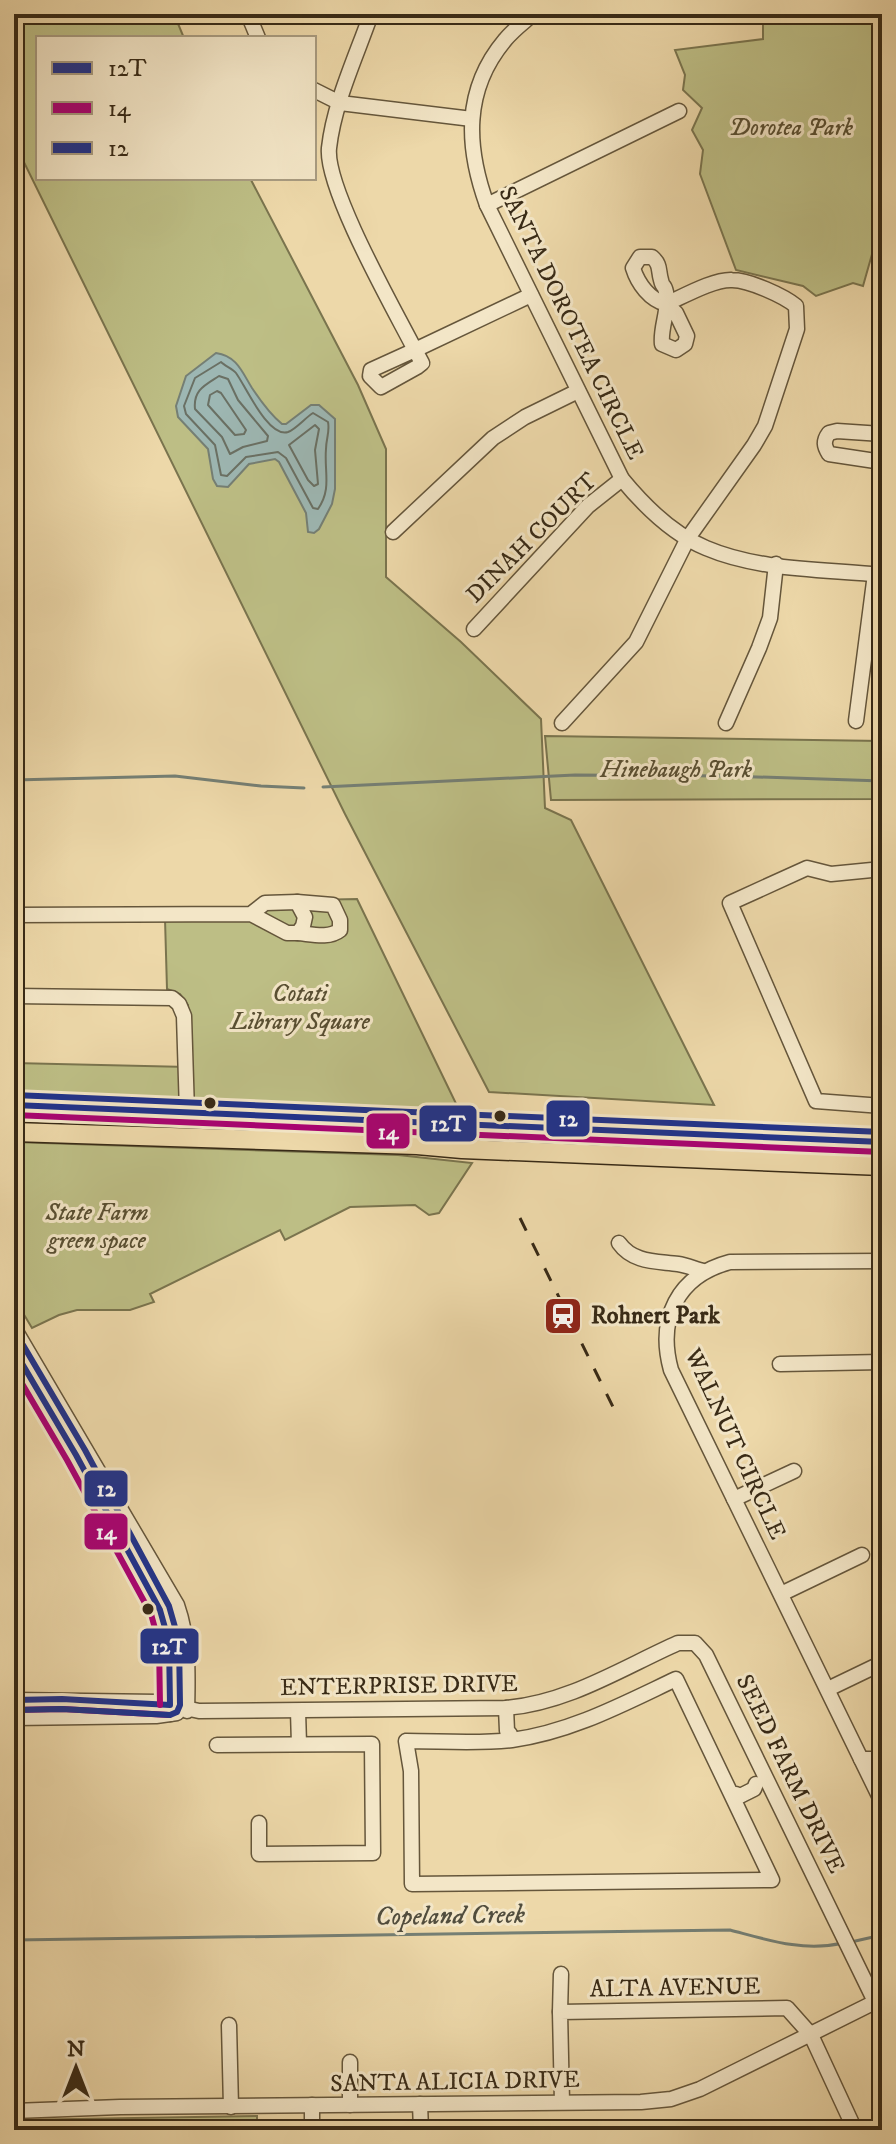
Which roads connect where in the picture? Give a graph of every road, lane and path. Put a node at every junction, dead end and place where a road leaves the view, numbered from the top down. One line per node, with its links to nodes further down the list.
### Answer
1 (248, 14): 4 (street)
2 (371, 14): 6 (street)
3 (533, 14): 8 (street, SANTA DOROTEA CIRCLE)
4 (257, 36)
5 (316, 91): 6 (street)
6 (340, 103): 8 (street); 10 (street)
7 (679, 111): 9 (street)
8 (472, 119): 9 (street, SANTA DOROTEA CIRCLE)
9 (487, 205): 10 (street, SANTA DOROTEA CIRCLE)
10 (531, 295): 12 (street, SANTA DOROTEA CIRCLE)
11 (666, 304): 17 (street)
12 (578, 391): 15 (street, SANTA DOROTEA CIRCLE); 16 (street)
13 (881, 432): 14 (street)
14 (882, 462)
15 (622, 479): 17 (street, SANTA DOROTEA CIRCLE); 20 (street, DINAH COURT)
16 (393, 532)
17 (688, 538): 18 (street, SANTA DOROTEA CIRCLE); 22 (street)
18 (776, 564): 19 (street, SANTA DOROTEA CIRCLE); 23 (street)
19 (879, 575): 21 (street)
20 (474, 629)
21 (856, 721)
22 (562, 723)
23 (726, 723)
24 (882, 869): 31 (street)
25 (297, 902): 26 (street); 28 (street); 28 (street)
26 (251, 914): 27 (street); 28 (street)
27 (14, 915)
28 (298, 933)
29 (14, 996): 32 (street)
30 (14, 1105): 32 (main road)
31 (882, 1106)
32 (187, 1112): 34 (main road)
33 (14, 1132): 35 (main road)
34 (882, 1142)
35 (882, 1166)
36 (619, 1243): 38 (street)
37 (882, 1261): 38 (street)
38 (703, 1271): 44 (street, WALNUT CIRCLE)
39 (14, 1328): 52 (street)
40 (14, 1350): 51 (street)
41 (882, 1362): 42 (street)
42 (780, 1364)
43 (794, 1471): 44 (street)
44 (734, 1499): 46 (street, WALNUT CIRCLE)
45 (862, 1555): 46 (street)
46 (781, 1594): 49 (street, WALNUT CIRCLE)
47 (695, 1643): 54 (street, ENTERPRISE DRIVE); 61 (street, SEED FARM DRIVE)
48 (882, 1663): 49 (street)
49 (828, 1689): 59 (street, WALNUT CIRCLE)
50 (14, 1700): 51 (street, ENTERPRISE DRIVE)
51 (170, 1710): 52 (street, ENTERPRISE DRIVE); 55 (street, ENTERPRISE DRIVE)
52 (187, 1711): 53 (street, ENTERPRISE DRIVE)
53 (298, 1711): 54 (street, ENTERPRISE DRIVE); 57 (street)
54 (507, 1712): 56 (street)
55 (14, 1718)
56 (510, 1737): 62 (street); 62 (street)
57 (299, 1744): 58 (street); 64 (street)
58 (217, 1745)
59 (861, 1759): 60 (street); 63 (street, WALNUT CIRCLE)
60 (882, 1759)
61 (762, 1781): 62 (street); 66 (street, SEED FARM DRIVE)
62 (734, 1795)
63 (882, 1802)
64 (259, 1823)
65 (561, 1974): 67 (street)
66 (875, 2002): 68 (street, SEED FARM DRIVE); 70 (street, SANTA ALICIA DRIVE)
67 (560, 2012): 70 (street, ALTA AVENUE); 72 (street, ALTA AVENUE)
68 (882, 2016)
69 (229, 2025): 76 (street)
70 (811, 2035): 72 (street, SANTA ALICIA DRIVE); 80 (street, ALTA AVENUE)
71 (350, 2062): 75 (street)
72 (562, 2102): 73 (street, SANTA ALICIA DRIVE)
73 (420, 2104): 75 (street, SANTA ALICIA DRIVE); 79 (street)
74 (312, 2105): 75 (street, SANTA ALICIA DRIVE); 76 (street, SANTA ALICIA DRIVE); 78 (street)
75 (350, 2105)
76 (231, 2107): 77 (street, SANTA ALICIA DRIVE)
77 (14, 2111)
78 (312, 2130)
79 (421, 2130)
80 (855, 2130)

